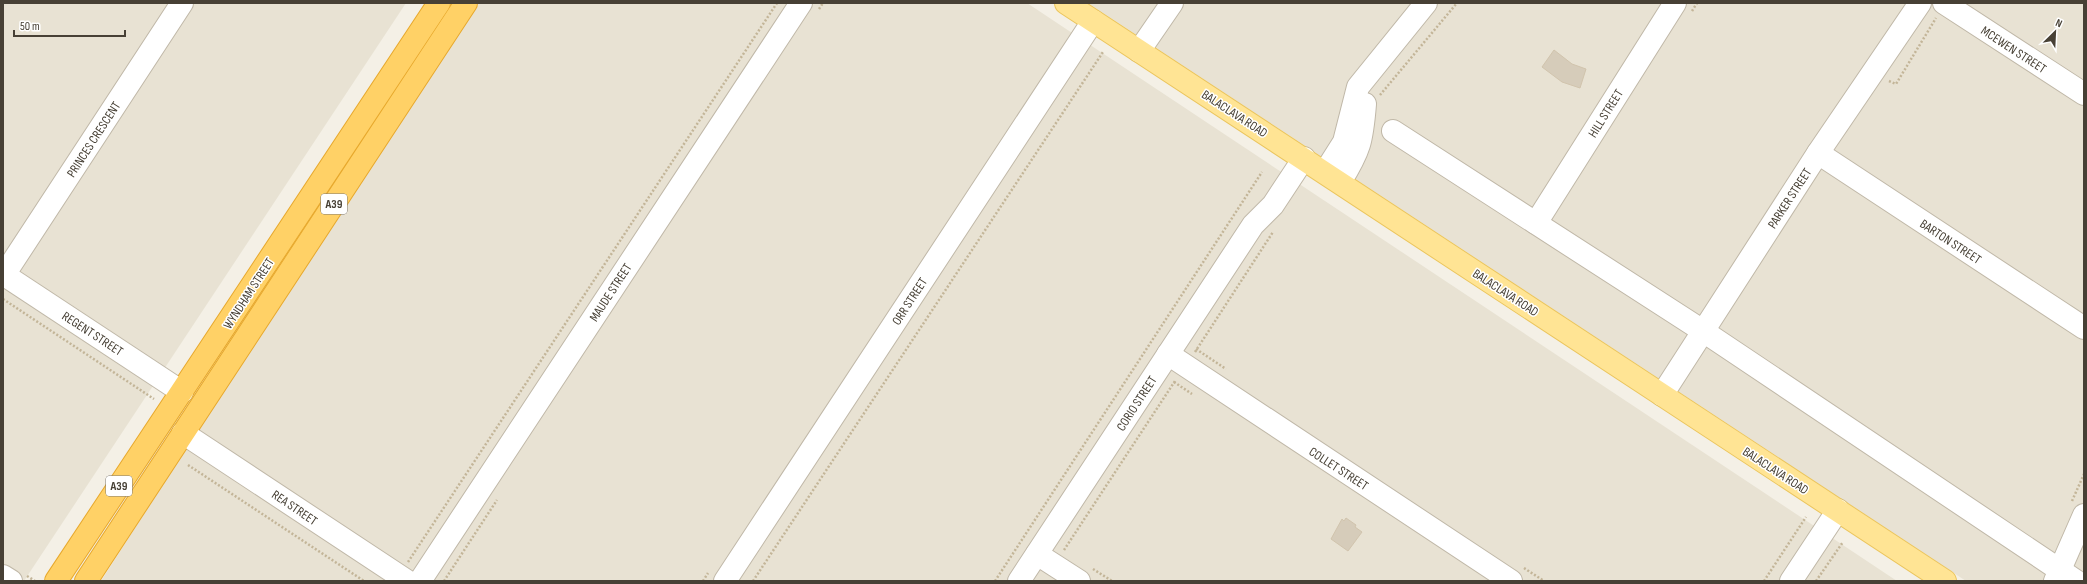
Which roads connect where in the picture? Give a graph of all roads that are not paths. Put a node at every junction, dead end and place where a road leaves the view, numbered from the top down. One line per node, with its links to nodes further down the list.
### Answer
1 (182, 3): 19 (street, PRINCES CRESCENT)
2 (439, 3): 23 (highway, WYNDHAM STREET / A39)
3 (466, 3): 25 (highway, WYNDHAM STREET / A39)
4 (801, 3): 37 (street, MAUDE STREET)
5 (1066, 3): 11 (main road, BALACLAVA ROAD)
6 (1172, 3): 12 (street)
7 (1426, 3): 17 (street)
8 (1675, 3): 18 (street, HILL STREET)
9 (1920, 3): 15 (street, PARKER STREET)
10 (1944, 3): 13 (street, MCEWEN STREET)
11 (1093, 21): 12 (main road, BALACLAVA ROAD); 38 (street, ORR STREET)
12 (1139, 51): 16 (main road, BALACLAVA ROAD)
13 (2084, 94)
14 (1393, 131): 18 (street)
15 (1818, 153): 20 (street, BARTON STREET); 21 (street, PARKER STREET)
16 (1298, 154): 17 (main road, BALACLAVA ROAD); 22 (street, CORIO STREET)
17 (1332, 177): 24 (main road, BALACLAVA ROAD)
18 (1536, 223): 21 (street)
19 (4, 274): 23 (street, REGENT STREET)
20 (2084, 328)
21 (1703, 331): 24 (street, PARKER STREET); 33 (street)
22 (1177, 360): 30 (street, CORIO STREET); 41 (street, COLLET STREET)
23 (182, 392): 25 (highway); 26 (highway, WYNDHAM STREET / A39)
24 (1662, 395): 28 (main road, BALACLAVA ROAD)
25 (201, 405): 27 (highway, WYNDHAM STREET / A39)
26 (163, 420): 27 (highway); 35 (highway, WYNDHAM STREET / A39)
27 (183, 433): 32 (street, REA STREET); 36 (highway, WYNDHAM STREET / A39)
28 (1838, 510): 42 (street); 43 (main road, BALACLAVA ROAD)
29 (2084, 515): 33 (street)
30 (1046, 559): 39 (street, CORIO STREET); 40 (street)
31 (3, 576): 34 (street)
32 (403, 578)
33 (2064, 578)
34 (11, 581)
35 (56, 581)
36 (86, 581)
37 (420, 581)
38 (725, 581)
39 (1019, 581)
40 (1079, 581)
41 (1511, 581)
42 (1790, 581)
43 (1945, 581)

